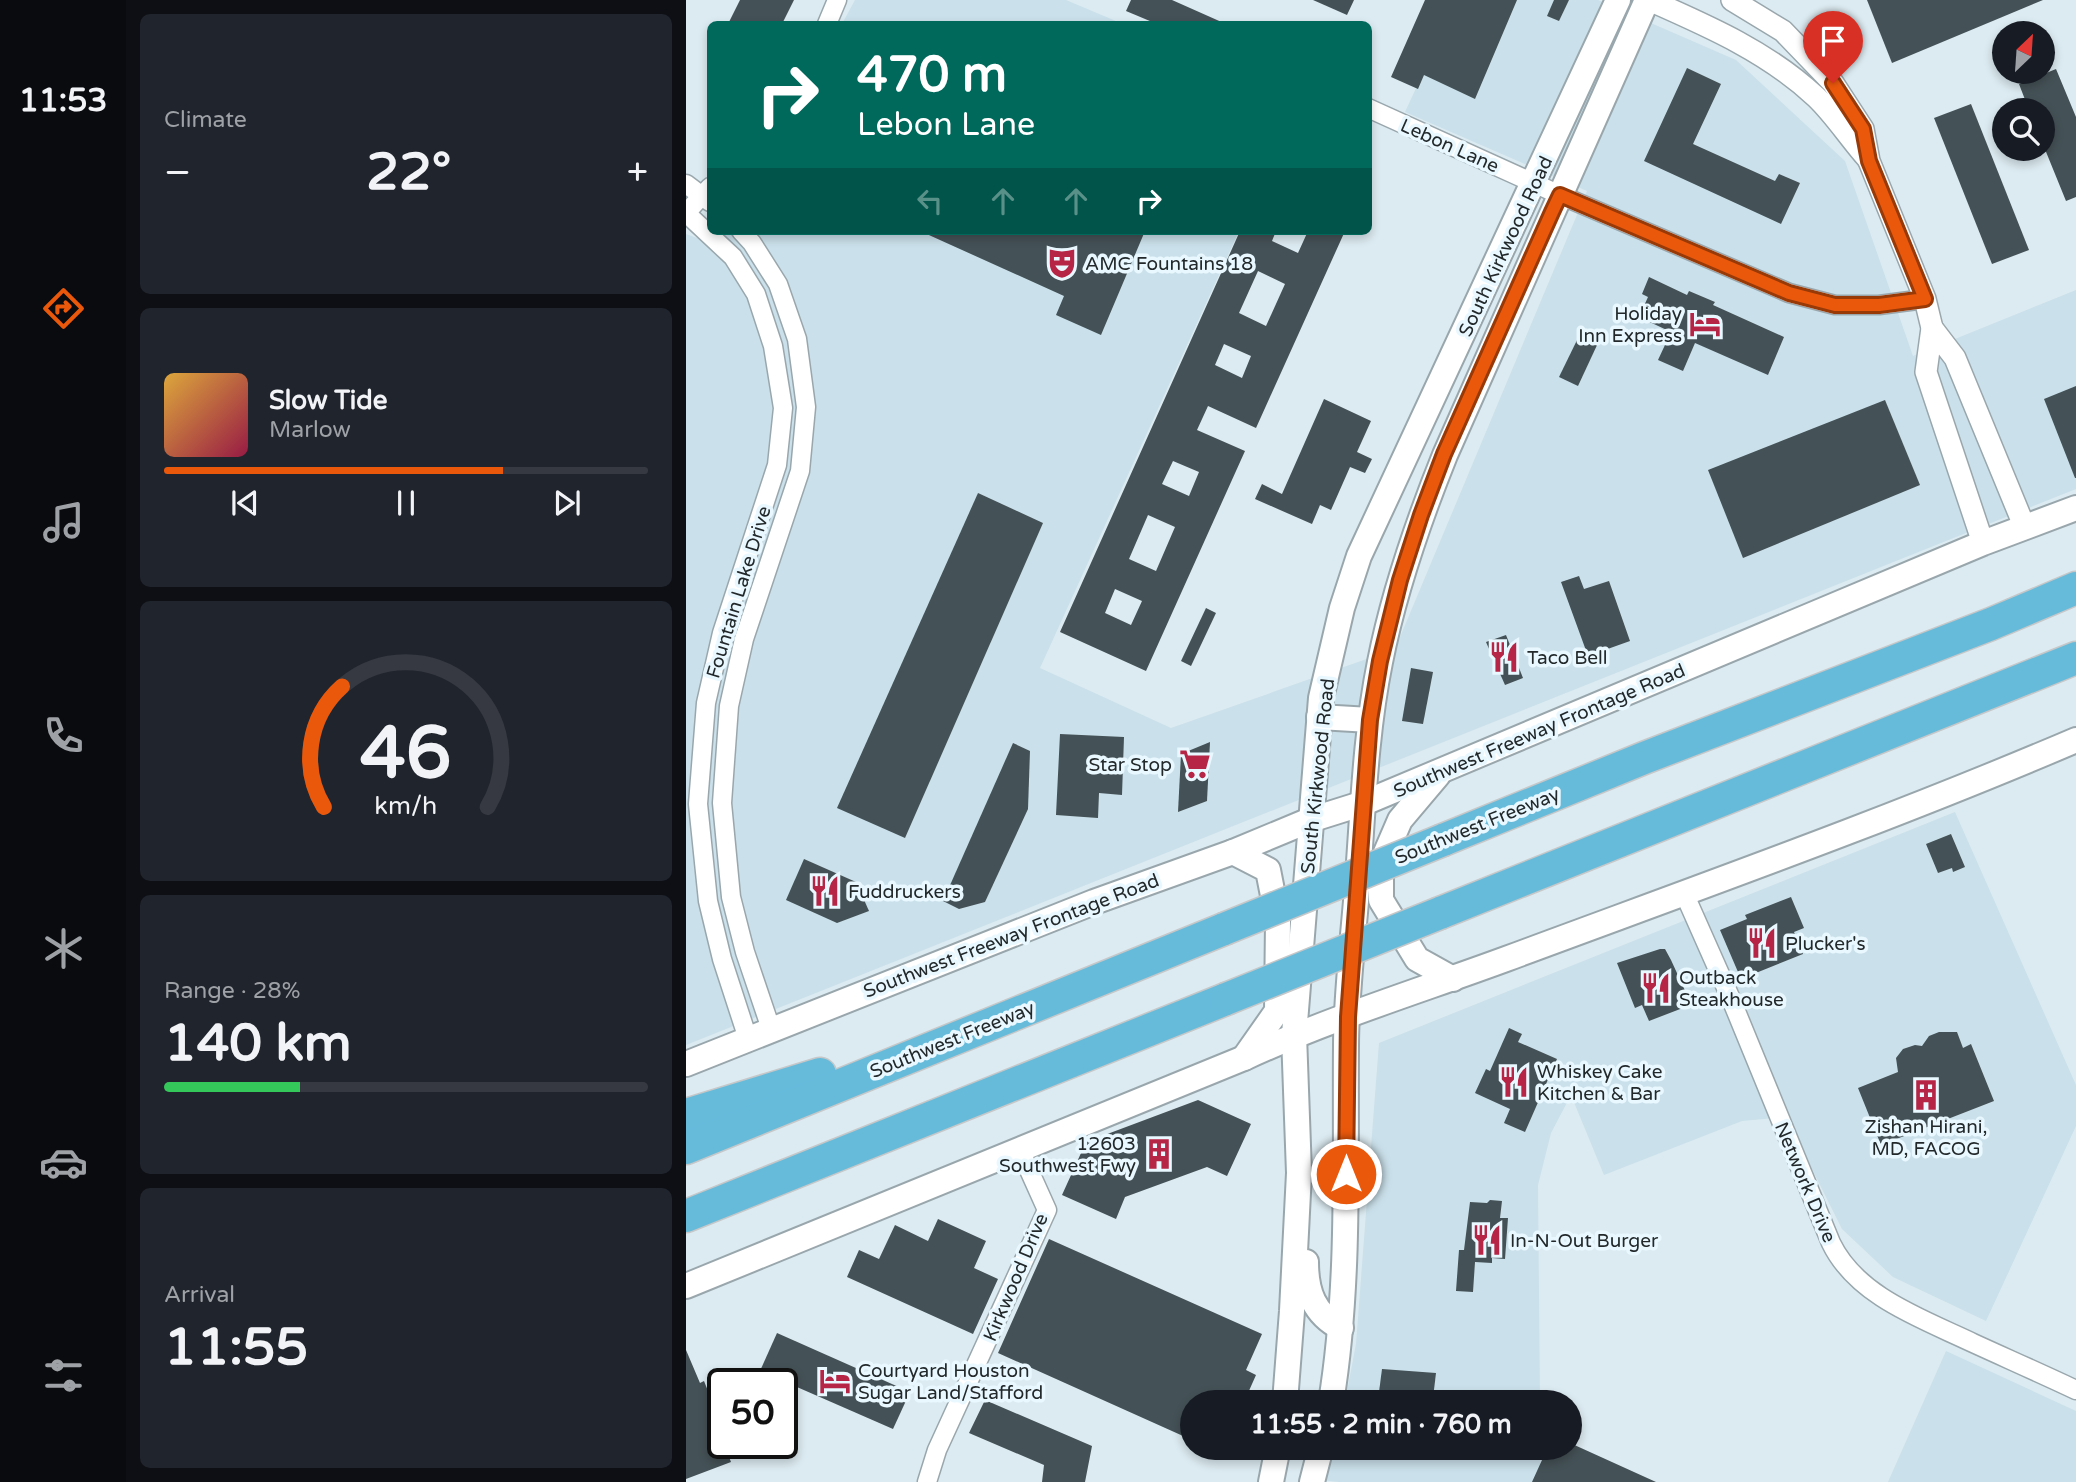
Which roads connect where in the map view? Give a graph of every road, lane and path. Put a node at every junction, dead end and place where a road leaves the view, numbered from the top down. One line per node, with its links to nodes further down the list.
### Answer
1 (837, 0): 5 (street)
2 (1618, 0): 8 (main road, South Kirkwood Road)
3 (1648, 0): 7 (street); 11 (main road, South Kirkwood Road)
4 (1732, 0): 7 (street)
5 (828, 21)
6 (1372, 110): 8 (street, Lebon Lane)
7 (1869, 161): 17 (street)
8 (1534, 183): 11 (street, Lebon Lane); 28 (main road, South Kirkwood Road)
9 (686, 184): 10 (street)
10 (707, 194)
11 (1560, 195): 17 (street, Lebon Lane); 29 (main road, South Kirkwood Road)
12 (707, 196): 13 (street)
13 (686, 213): 14 (street, Fountain Lake Drive)
14 (707, 233)
15 (710, 235): 20 (street, Fountain Lake Drive)
16 (745, 235): 19 (street, Fountain Lake Drive)
17 (1925, 299): 18 (street)
18 (1933, 328): 22 (street); 24 (street)
19 (797, 339): 20 (street); 25 (street, Fountain Lake Drive)
20 (774, 346): 23 (street, Fountain Lake Drive)
21 (2076, 508): 22 (main road, Southwest Freeway Frontage Road)
22 (2025, 528): 24 (main road, Southwest Freeway Frontage Road)
23 (752, 543): 25 (street); 34 (street, Fountain Lake Drive)
24 (1983, 543): 31 (main road, Southwest Freeway Frontage Road)
25 (774, 551): 32 (street, Fountain Lake Drive)
26 (2076, 588): 42 (highway, Southwest Freeway, bridge)
27 (2076, 658): 51 (highway, bridge)
28 (1319, 717): 29 (main road); 35 (main road, South Kirkwood Road)
29 (1370, 720): 33 (main road, South Kirkwood Road)
30 (2076, 740): 39 (main road)
31 (1441, 771): 33 (main road, Southwest Freeway Frontage Road); 40 (main road)
32 (722, 803): 34 (street); 36 (street, Fountain Lake Drive)
33 (1364, 803): 35 (main road, Southwest Freeway Frontage Road); 41 (main road, South Kirkwood Road)
34 (692, 804): 37 (street, Fountain Lake Drive)
35 (1310, 820): 38 (main road, Southwest Freeway Frontage Road); 44 (main road, South Kirkwood Road)
36 (723, 827): 37 (street); 43 (street, Fountain Lake Drive)
37 (694, 828): 45 (street, Fountain Lake Drive)
38 (1233, 852): 43 (main road, Southwest Freeway Frontage Road); 46 (main road)
39 (1684, 893): 40 (main road); 59 (street, Network Drive)
40 (1453, 979): 41 (main road)
41 (1348, 1017): 44 (main road); 55 (main road, South Kirkwood Road)
42 (982, 1027): 48 (highway); 49 (highway, Southwest Freeway)
43 (771, 1029): 45 (main road, Southwest Freeway Frontage Road)
44 (1294, 1035): 46 (main road); 52 (main road, South Kirkwood Road)
45 (748, 1039): 47 (main road, Southwest Freeway Frontage Road)
46 (1244, 1059): 50 (main road)
47 (686, 1064)
48 (686, 1115)
49 (686, 1148)
50 (1020, 1150): 53 (main road); 62 (street, Kirkwood Drive)
51 (686, 1216)
52 (1297, 1227): 54 (main road, South Kirkwood Road); 55 (main road)
53 (686, 1286)
54 (1292, 1311): 56 (main road, South Kirkwood Road); 57 (main road)
55 (1341, 1328): 58 (main road, South Kirkwood Road)
56 (1286, 1390)
57 (1321, 1390)
58 (1331, 1390)
59 (2076, 1390)
60 (1275, 1460): 63 (main road)
61 (1318, 1460): 64 (main road)
62 (927, 1482)
63 (1271, 1482)
64 (1312, 1482)

